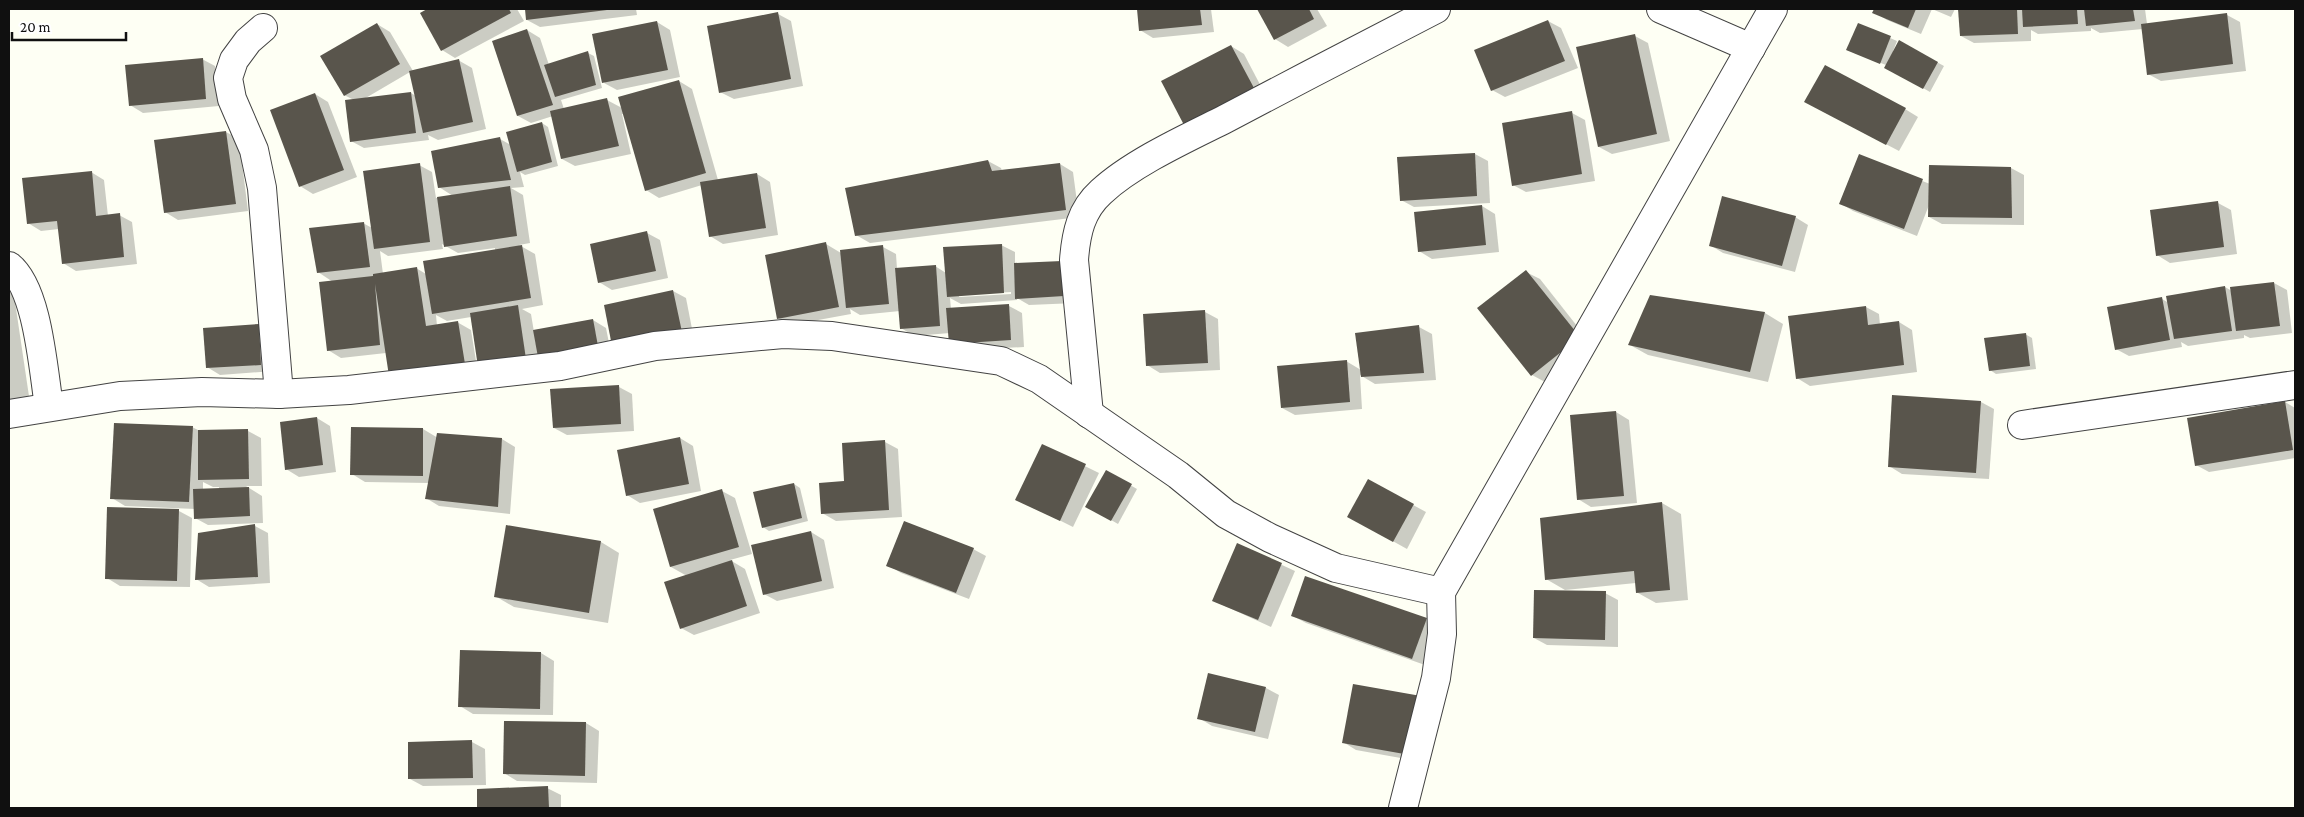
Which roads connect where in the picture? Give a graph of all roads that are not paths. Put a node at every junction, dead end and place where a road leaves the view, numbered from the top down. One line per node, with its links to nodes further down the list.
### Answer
1 (1436, 9): 11 (street)
2 (1661, 9): 5 (street)
3 (1773, 9): 5 (street)
4 (263, 28): 8 (street)
5 (1751, 48): 13 (street)
6 (9, 266): 9 (street)
7 (2295, 385): 12 (street)
8 (279, 394): 9 (street); 11 (street)
9 (49, 406): 10 (street)
10 (9, 414)
11 (1089, 414): 13 (street)
12 (2022, 425)
13 (1441, 592): 14 (street)
14 (1403, 808)

